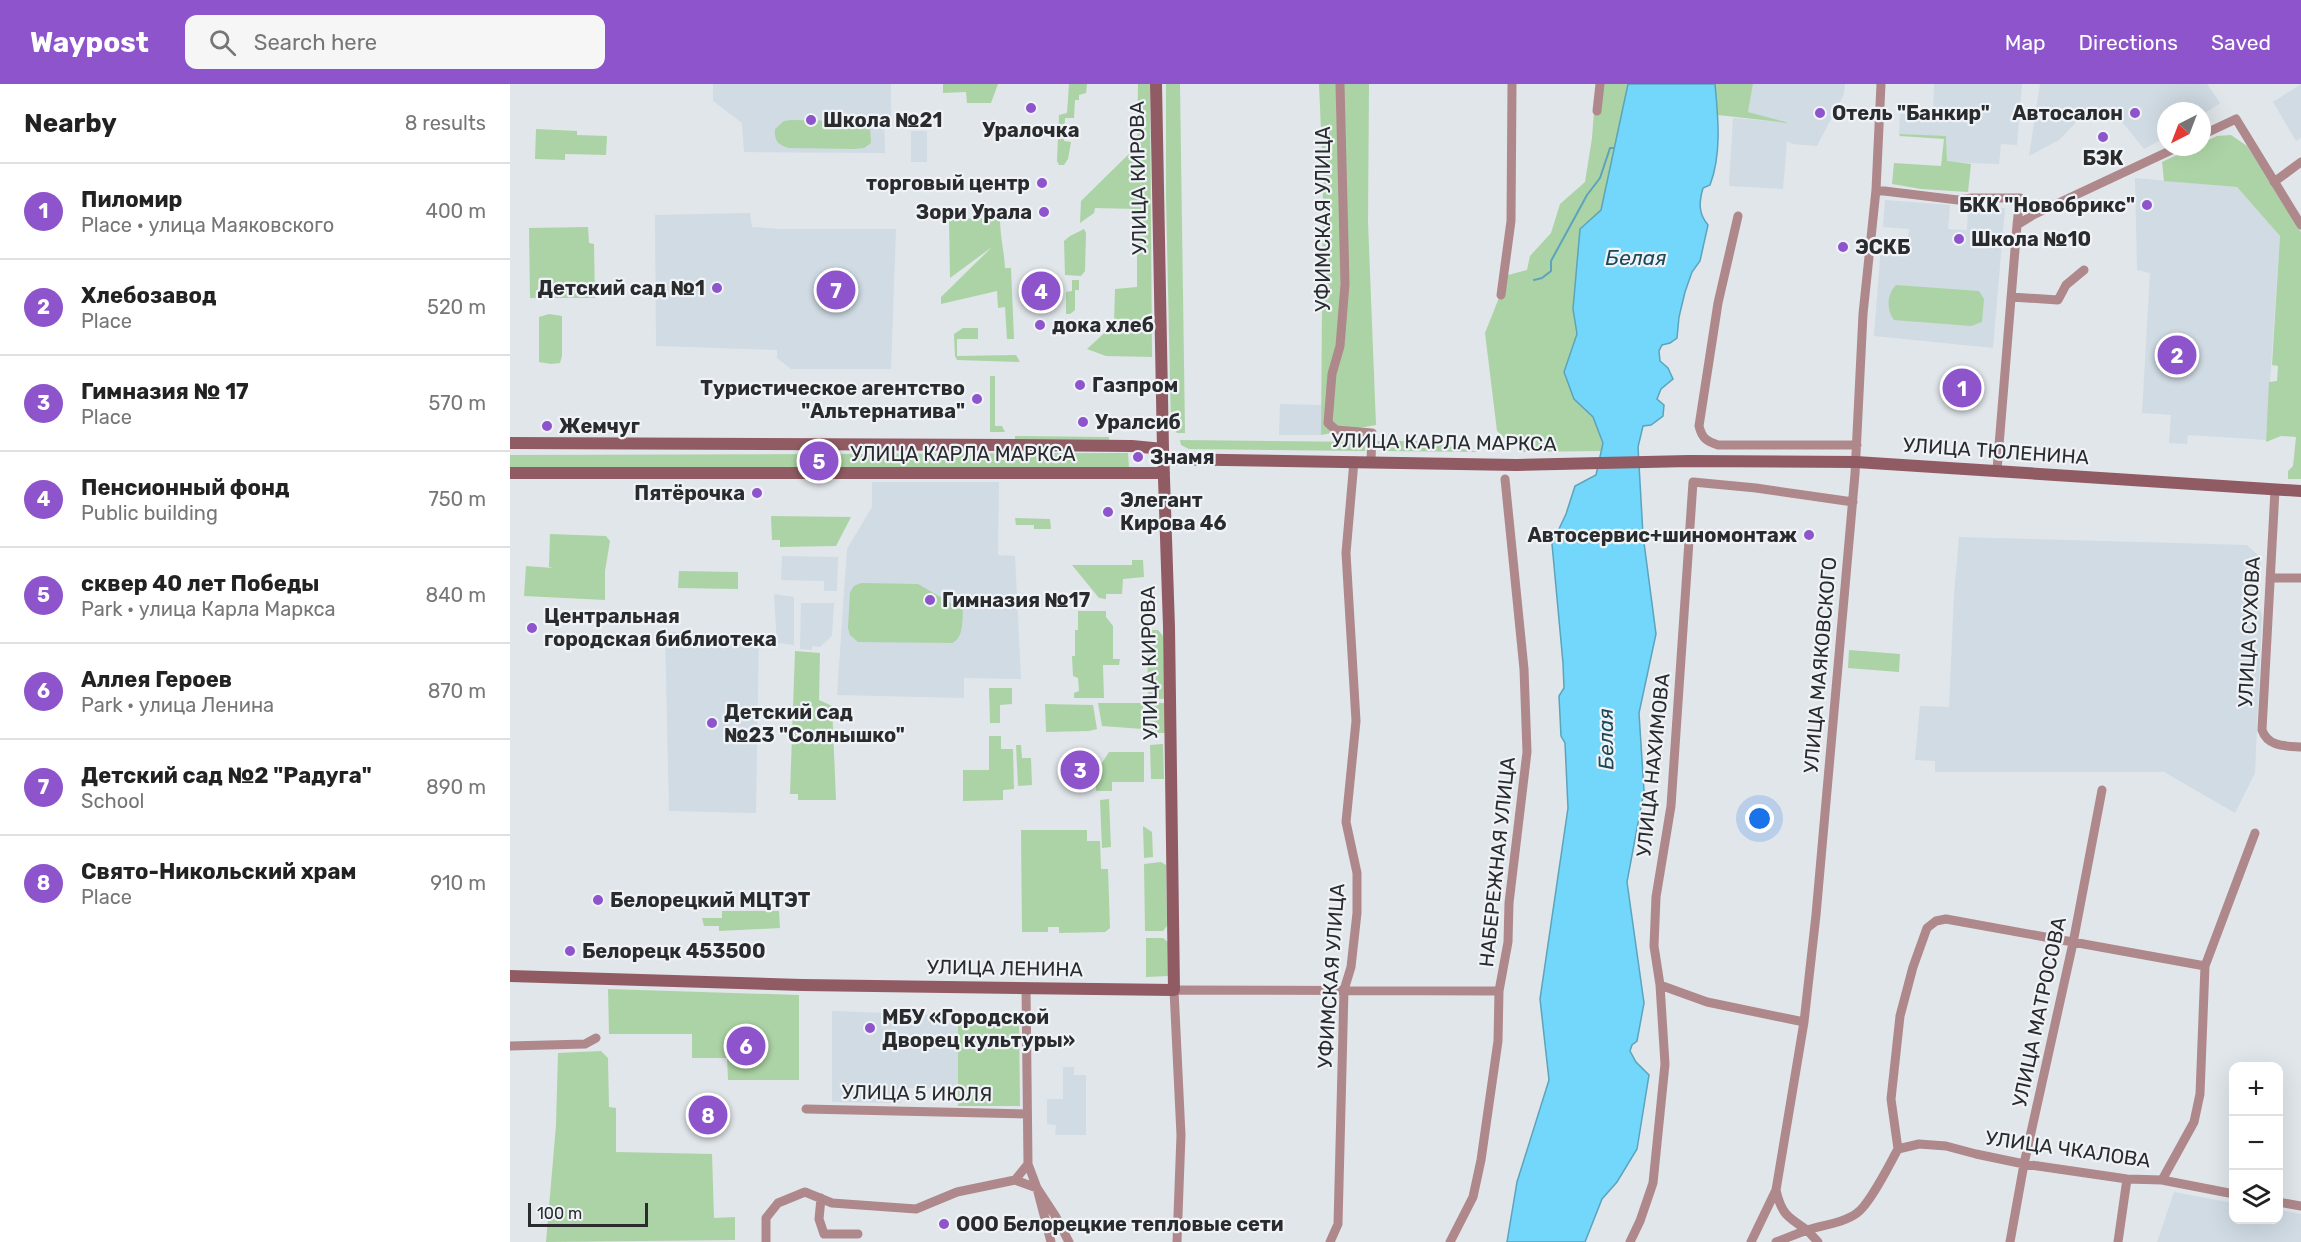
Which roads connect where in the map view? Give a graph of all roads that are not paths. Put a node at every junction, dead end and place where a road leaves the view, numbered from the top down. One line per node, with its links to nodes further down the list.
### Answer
1 (1156, 84): 20 (street, УЛИЦА КИРОВА)
2 (1340, 84): 22 (street, УФИМСКАЯ УЛИЦА)
3 (1512, 84): 16 (street)
4 (1600, 84): 6 (street)
5 (1881, 84): 11 (street, УЛИЦА МАЯКОВСКОГО)
6 (1596, 111)
7 (2211, 131): 10 (street)
8 (2159, 156): 13 (street)
9 (2301, 162): 10 (street)
10 (2274, 182): 14 (street)
11 (1876, 190): 13 (street); 19 (street, УЛИЦА МАЯКОВСКОГО)
12 (1738, 216): 19 (street)
13 (2017, 225): 17 (street)
14 (2301, 225)
15 (2084, 270): 17 (street)
16 (1501, 295)
17 (2011, 297): 25 (street)
18 (510, 443): 20 (street, УЛИЦА КАРЛА МАРКСА)
19 (1857, 445): 24 (street, УЛИЦА МАЯКОВСКОГО)
20 (1163, 454): 21 (street, УЛИЦА КАРЛА МАРКСА); 27 (street, УЛИЦА КИРОВА)
21 (1354, 461): 22 (street, УЛИЦА КАРЛА МАРКСА); 43 (street, УФИМСКАЯ УЛИЦА)
22 (1371, 461): 23 (street, УЛИЦА КАРЛА МАРКСА)
23 (1689, 461): 24 (street, УЛИЦА ТЮЛЕНИНА)
24 (1856, 462): 25 (street, УЛИЦА ТЮЛЕНИНА); 31 (street, УЛИЦА МАЯКОВСКОГО)
25 (1996, 470): 29 (street, УЛИЦА ТЮЛЕНИНА)
26 (510, 473): 27 (street, УЛИЦА КАРЛА МАРКСА)
27 (1164, 473): 42 (street, УЛИЦА КИРОВА)
28 (1505, 479): 44 (street, НАБЕРЕЖНАЯ УЛИЦА)
29 (2275, 490): 30 (street, УЛИЦА ТЮЛЕНИНА); 32 (street, УЛИЦА СУХОВА)
30 (2301, 491)
31 (1853, 502): 40 (street, УЛИЦА НАХИМОВА); 45 (street, УЛИЦА МАЯКОВСКОГО)
32 (2270, 578): 33 (street); 34 (street, УЛИЦА СУХОВА)
33 (2301, 578)
34 (2301, 747)
35 (2102, 790): 37 (street, УЛИЦА МАТРОСОВА)
36 (2255, 833): 38 (street)
37 (2073, 943): 38 (street); 50 (street); 52 (street, УЛИЦА МАТРОСОВА)
38 (2205, 966): 55 (street)
39 (510, 976): 41 (street, УЛИЦА ЛЕНИНА)
40 (1660, 985): 45 (street); 70 (street, УЛИЦА НАХИМОВА)
41 (1026, 987): 42 (street, УЛИЦА ЛЕНИНА); 49 (street)
42 (1174, 990): 43 (street, УЛИЦА ЛЕНИНА); 67 (street, УЛИЦА КИРОВА)
43 (1344, 990): 44 (street, УЛИЦА ЛЕНИНА); 68 (street, УФИМСКАЯ УЛИЦА)
44 (1499, 991): 69 (street, НАБЕРЕЖНАЯ УЛИЦА)
45 (1804, 1022): 57 (street, УЛИЦА МАЯКОВСКОГО)
46 (596, 1038): 47 (street)
47 (510, 1046)
48 (806, 1109): 49 (street, УЛИЦА 5 ИЮЛЯ)
49 (1028, 1114): 51 (street)
50 (1898, 1149): 52 (street, УЛИЦА ЧКАЛОВА); 62 (street)
51 (1028, 1164): 54 (street); 56 (street)
52 (2024, 1164): 53 (street, УЛИЦА ЧКАЛОВА); 74 (street, УЛИЦА МАТРОСОВА)
53 (2127, 1179): 55 (street, УЛИЦА ЧКАЛОВА); 75 (street)
54 (1015, 1180): 56 (street); 59 (street)
55 (2162, 1180): 58 (street, УЛИЦА ЧКАЛОВА)
56 (1037, 1188): 65 (street); 66 (street)
57 (1776, 1190): 62 (street); 71 (street, УЛИЦА МАЯКОВСКОГО)
58 (2229, 1193)
59 (821, 1198): 63 (street); 64 (street)
60 (2283, 1203): 61 (street)
61 (2301, 1206)
62 (1807, 1230): 72 (street); 73 (street)
63 (858, 1234)
64 (766, 1242)
65 (1051, 1242)
66 (1069, 1242)
67 (1177, 1242)
68 (1330, 1242)
69 (1450, 1242)
70 (1630, 1242)
71 (1751, 1242)
72 (1776, 1242)
73 (1818, 1242)
74 (2010, 1242)
75 (2118, 1242)

